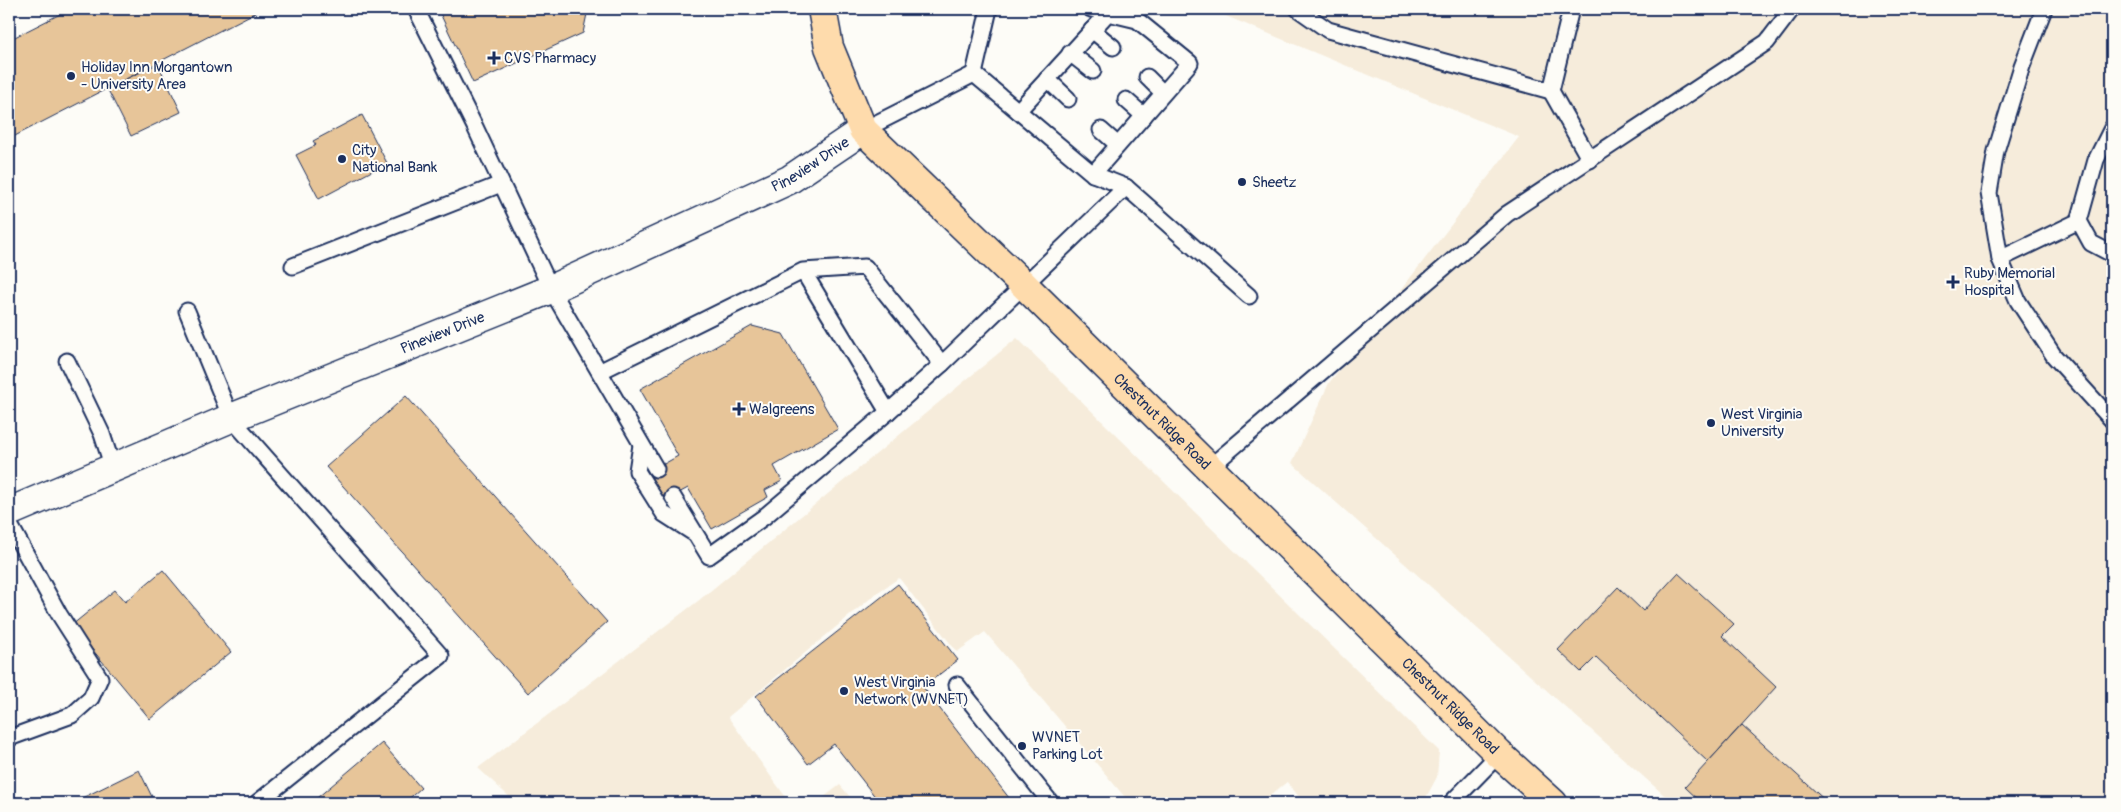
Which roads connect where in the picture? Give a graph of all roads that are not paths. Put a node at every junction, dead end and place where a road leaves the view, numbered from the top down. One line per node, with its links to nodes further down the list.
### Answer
1 (416, 9): 29 (lane)
2 (822, 9): 24 (main road, Chestnut Ridge Road)
3 (989, 9): 14 (lane)
4 (1091, 9): 9 (lane)
5 (1298, 9): 17 (lane)
6 (1571, 9): 17 (lane)
7 (1792, 9): 27 (lane)
8 (2044, 9): 33 (lane)
9 (1108, 13): 10 (lane); 18 (lane)
10 (1092, 30): 11 (lane); 12 (lane)
11 (1113, 47)
12 (1070, 53): 13 (lane); 16 (lane)
13 (1093, 70)
14 (974, 74): 21 (lane); 24 (lane)
15 (1147, 77): 18 (lane)
16 (1047, 79): 19 (lane); 21 (lane)
17 (1551, 91): 27 (lane)
18 (1163, 93): 22 (lane)
19 (1068, 99)
20 (1126, 100): 22 (lane)
21 (1018, 111): 28 (lane)
22 (1144, 116): 26 (lane)
23 (2112, 128): 31 (lane)
24 (863, 130): 36 (main road, Chestnut Ridge Road); 37 (street, Pineview Drive)
25 (1101, 130): 26 (lane)
26 (1118, 145): 28 (lane)
27 (1590, 160): 48 (lane)
28 (1093, 174): 30 (lane)
29 (501, 184): 34 (lane); 37 (lane)
30 (1126, 187): 36 (lane); 38 (lane)
31 (2079, 221): 32 (lane); 33 (lane)
32 (2112, 254)
33 (2000, 259): 45 (lane)
34 (293, 266)
35 (803, 271): 41 (lane); 42 (lane); 43 (lane)
36 (1024, 285): 41 (lane); 48 (main road, Chestnut Ridge Road)
37 (551, 289): 42 (lane); 44 (street, Pineview Drive)
38 (1249, 296)
39 (187, 311): 44 (lane)
40 (67, 361): 47 (lane)
41 (942, 364): 43 (lane)
42 (601, 371): 46 (lane)
43 (888, 412): 53 (lane)
44 (231, 418): 47 (street, Pineview Drive); 57 (lane)
45 (2112, 420)
46 (641, 445): 49 (lane); 53 (lane)
47 (113, 468): 51 (street, Pineview Drive)
48 (1210, 468): 56 (main road, Chestnut Ridge Road)
49 (656, 469)
50 (673, 497): 53 (lane)
51 (9, 512)
52 (9, 523): 55 (lane)
53 (693, 532)
54 (957, 685): 58 (lane)
55 (9, 738)
56 (1499, 754): 59 (lane); 60 (main road, Chestnut Ridge Road)
57 (257, 803)
58 (1051, 803)
59 (1451, 803)
60 (1553, 803)

